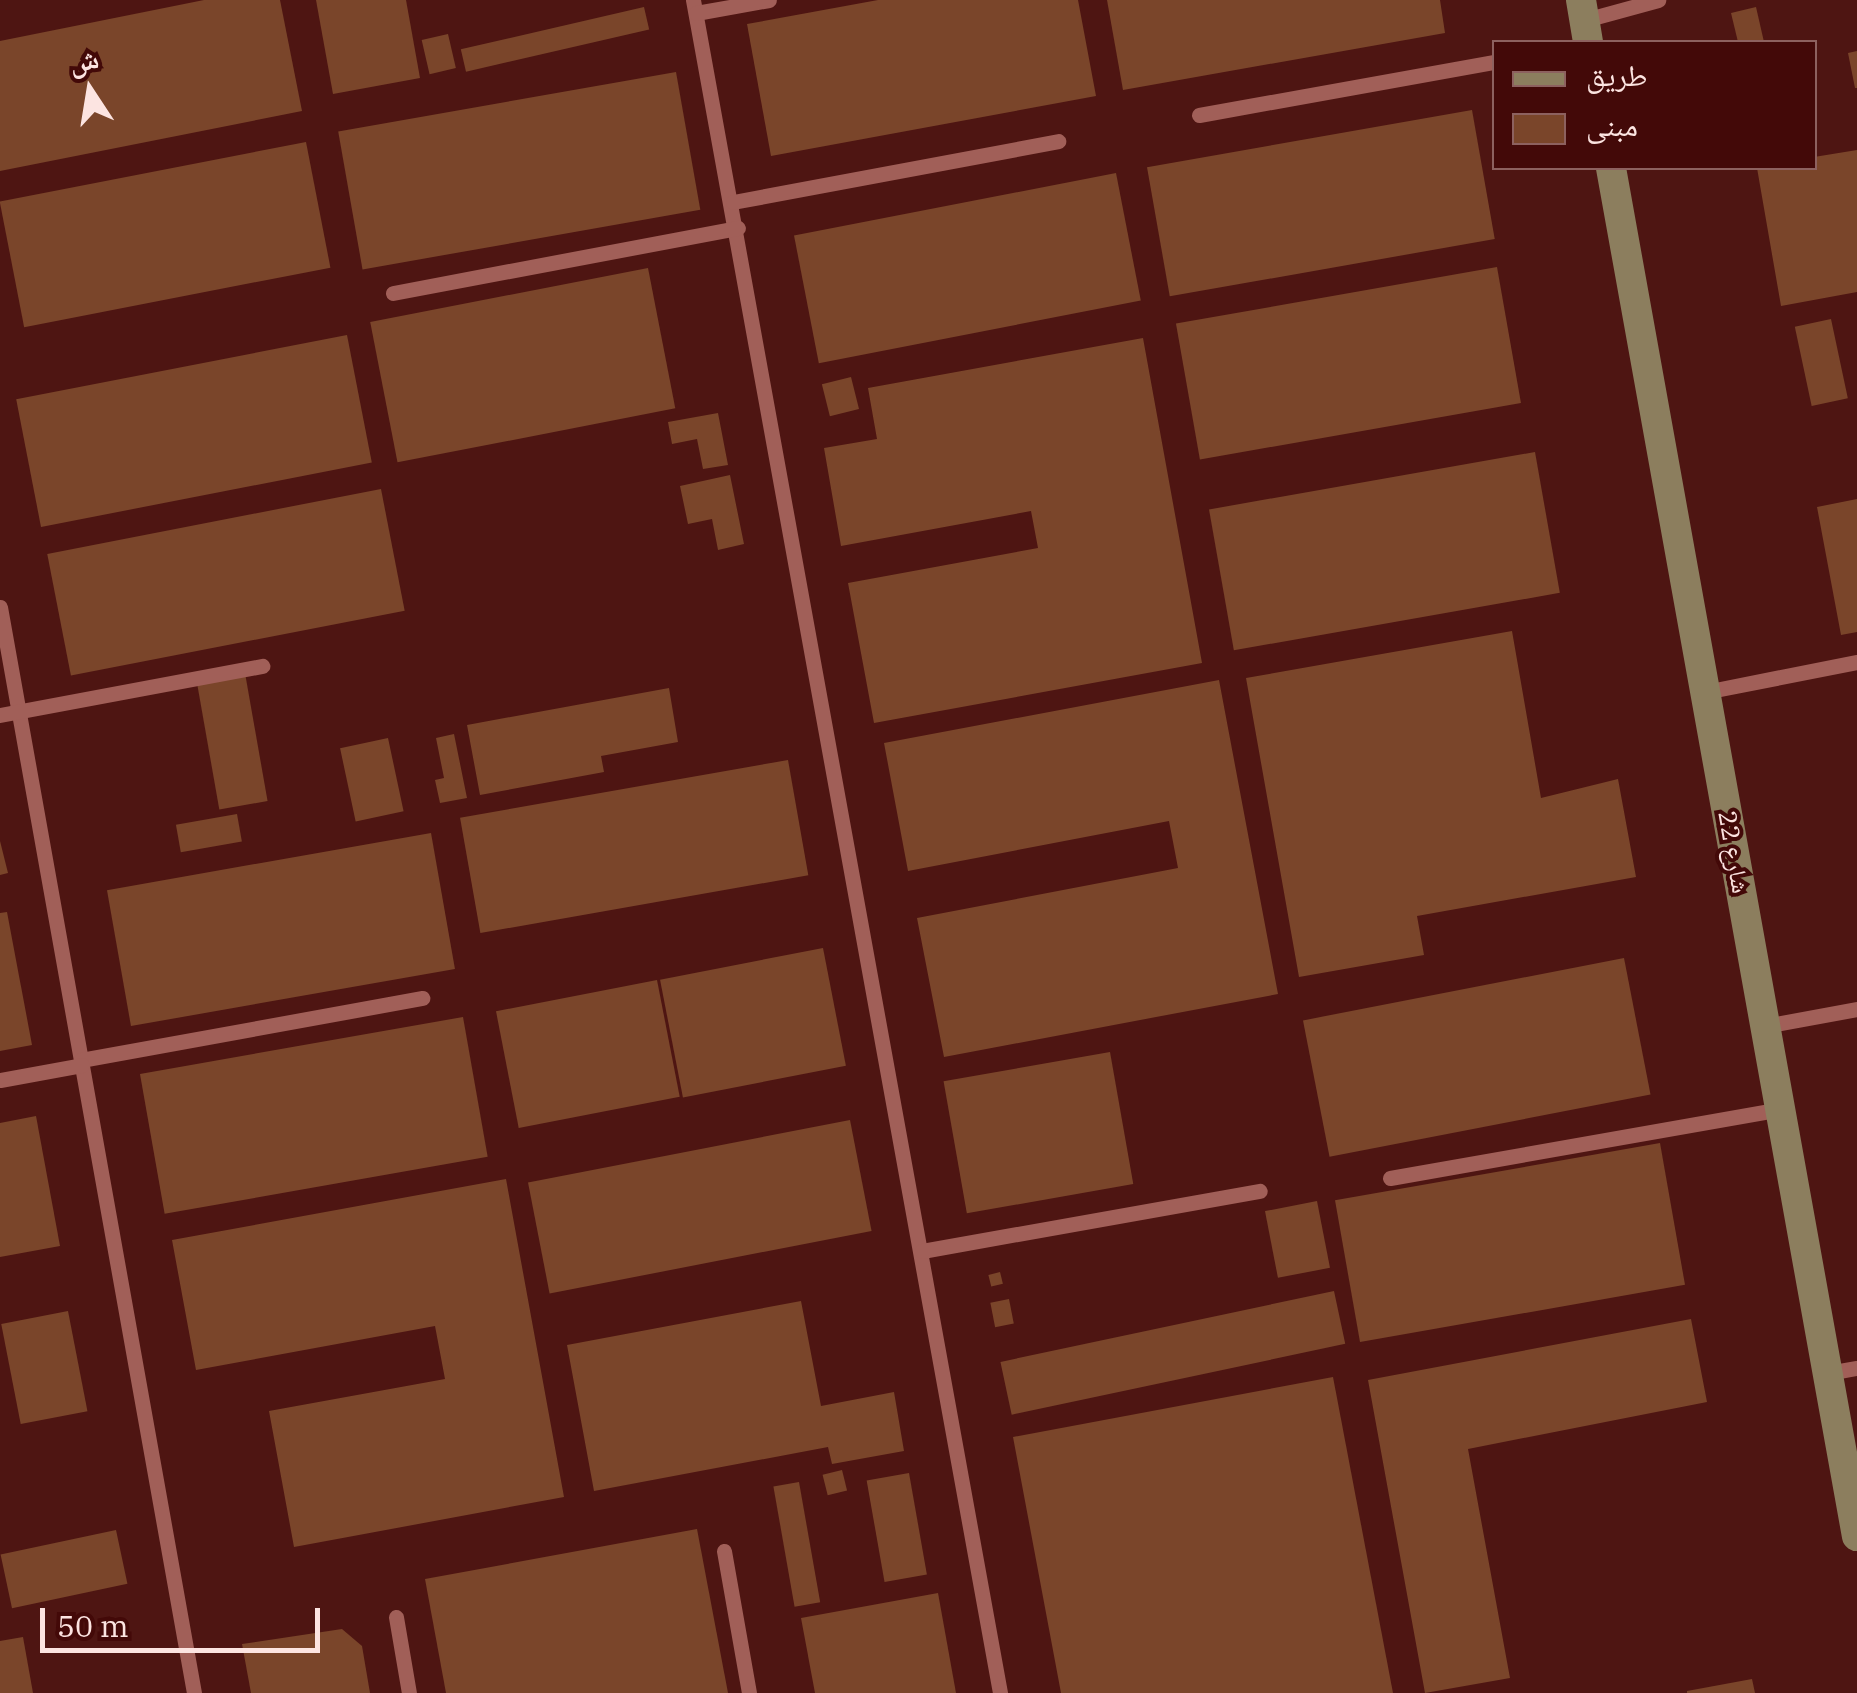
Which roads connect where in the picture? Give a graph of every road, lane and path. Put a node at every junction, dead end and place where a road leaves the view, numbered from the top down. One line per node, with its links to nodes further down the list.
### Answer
1 (770, 0): 3 (lane)
2 (1658, 0): 4 (lane)
3 (694, 6): 9 (lane)
4 (1585, 21)
5 (1492, 62): 6 (lane)
6 (1199, 116)
7 (1058, 141): 9 (lane)
8 (1611, 170): 15 (street, شارع 22)
9 (733, 202): 10 (lane)
10 (738, 228): 11 (lane); 26 (lane)
11 (394, 293)
12 (0, 607): 16 (lane)
13 (1857, 662): 15 (lane)
14 (262, 666): 16 (lane)
15 (1706, 692): 20 (street, شارع 22)
16 (18, 711): 17 (lane); 21 (lane)
17 (0, 715)
18 (422, 998): 21 (lane)
19 (1857, 1009): 20 (lane)
20 (1766, 1026): 23 (street, شارع 22)
21 (81, 1062): 22 (lane); 31 (lane)
22 (0, 1080)
23 (1780, 1109): 24 (lane); 27 (street, شارع 22)
24 (1390, 1178)
25 (1260, 1191): 26 (lane)
26 (922, 1252): 34 (lane)
27 (1842, 1371): 28 (street, شارع 22)
28 (1857, 1536)
29 (724, 1551): 33 (lane)
30 (396, 1618): 32 (lane)
31 (194, 1693)
32 (409, 1693)
33 (749, 1693)
34 (1000, 1693)

